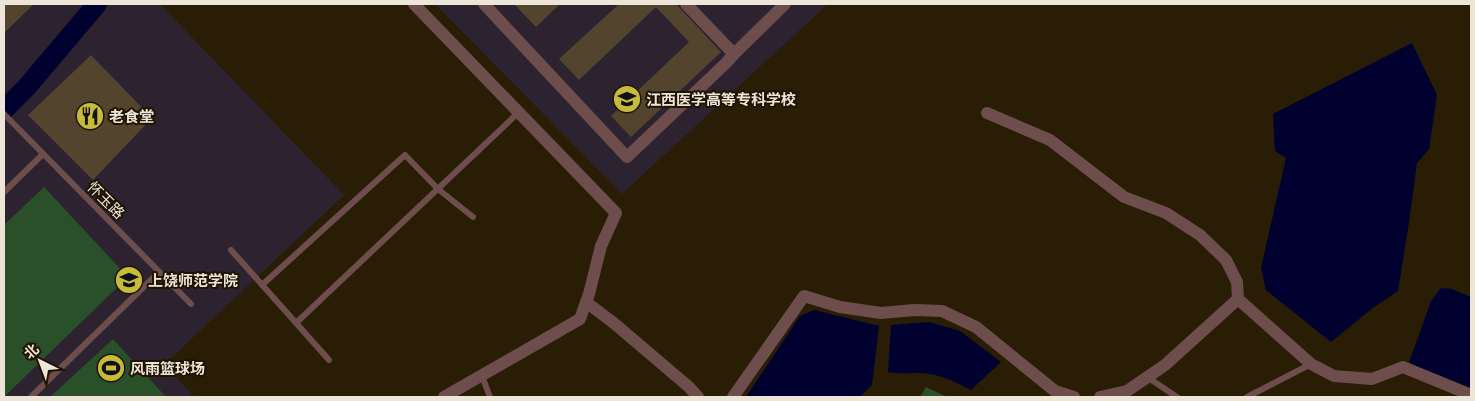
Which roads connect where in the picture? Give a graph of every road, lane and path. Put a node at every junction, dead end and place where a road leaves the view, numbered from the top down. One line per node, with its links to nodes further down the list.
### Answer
1 (414, 4): 6 (street)
2 (484, 4): 5 (street)
3 (686, 4): 5 (street)
4 (785, 4): 5 (street)
5 (734, 54)
6 (519, 112): 10 (lane); 17 (street)
7 (987, 113): 16 (street)
8 (4, 114): 9 (lane, 怀玉路)
9 (43, 154): 11 (lane); 14 (lane, 怀玉路)
10 (438, 188): 12 (lane); 15 (lane); 19 (lane)
11 (4, 192)
12 (473, 217)
13 (231, 250): 15 (lane)
14 (159, 272): 18 (lane, 怀玉路); 25 (lane)
15 (262, 285): 19 (lane)
16 (1238, 299): 21 (street); 23 (street)
17 (586, 302): 22 (street); 28 (street)
18 (192, 304)
19 (296, 323): 20 (lane)
20 (329, 360)
21 (1311, 364): 24 (street); 33 (lane)
22 (482, 376): 26 (street); 27 (lane)
23 (1147, 377): 31 (street); 32 (lane)
24 (1471, 395)
25 (31, 397)
26 (444, 397)
27 (490, 397)
28 (698, 397)
29 (732, 397): 30 (street)
30 (1074, 397)
31 (1100, 397)
32 (1177, 397)
33 (1247, 397)

